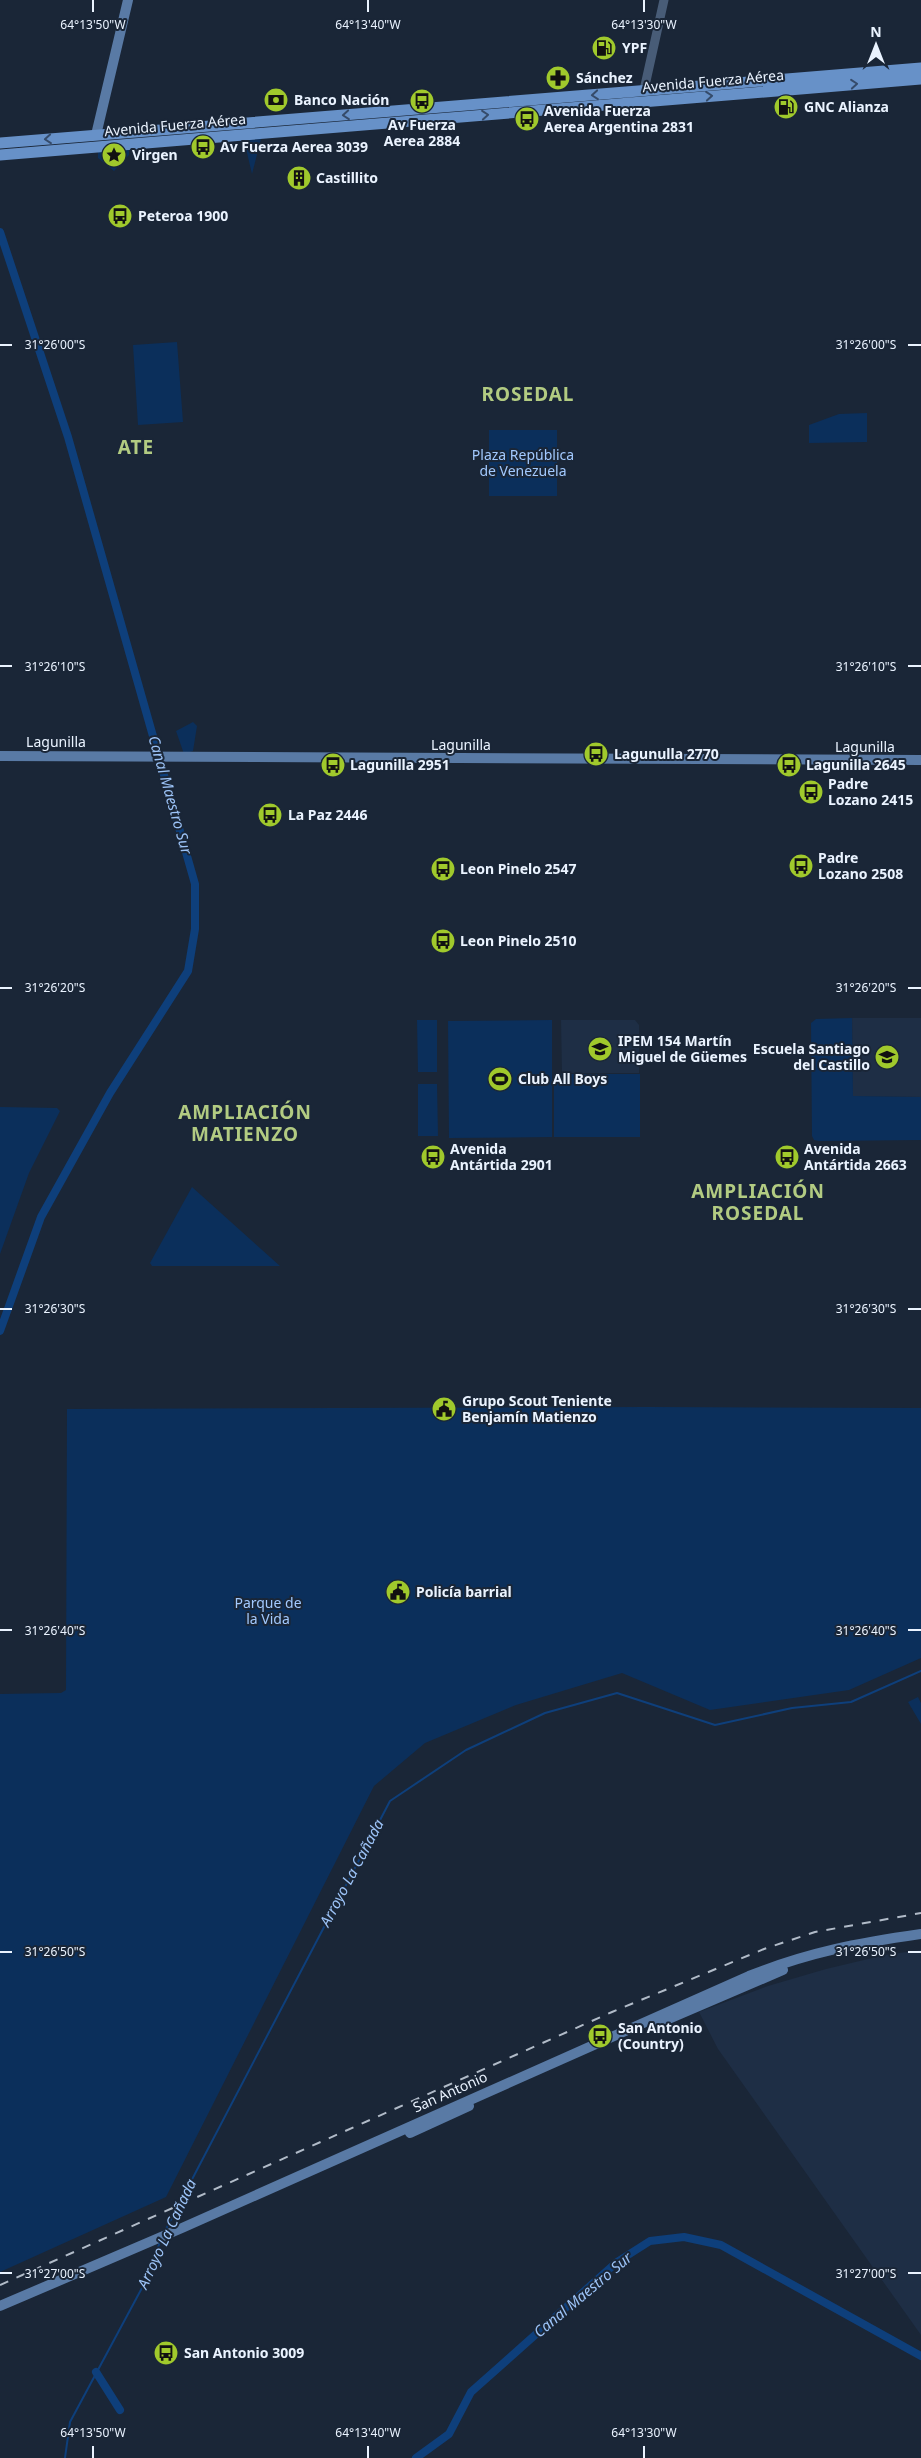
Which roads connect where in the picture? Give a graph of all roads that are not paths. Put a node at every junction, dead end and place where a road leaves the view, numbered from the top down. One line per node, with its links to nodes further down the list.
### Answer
1 (128, 0): 6 (main road)
2 (664, 0): 5 (street)
3 (921, 68): 5 (main road, Avenida Fuerza Aérea)
4 (921, 79): 8 (main road, Avenida Fuerza Aérea, one-way to 4)
5 (644, 90): 6 (main road, Avenida Fuerza Aérea, one-way to 6)
6 (96, 135): 7 (main road, Avenida Fuerza Aérea, one-way to 7); 8 (street)
7 (0, 143)
8 (94, 147): 9 (main road, Avenida Fuerza Aérea)
9 (0, 155)
10 (0, 756): 11 (main road, Lagunilla)
11 (921, 760)
12 (921, 1934): 14 (main road, San Antonio)
13 (921, 1941): 14 (main road, San Antonio)
14 (147, 2246): 15 (main road, San Antonio); 16 (main road, San Antonio)
15 (0, 2306)
16 (0, 2312)

